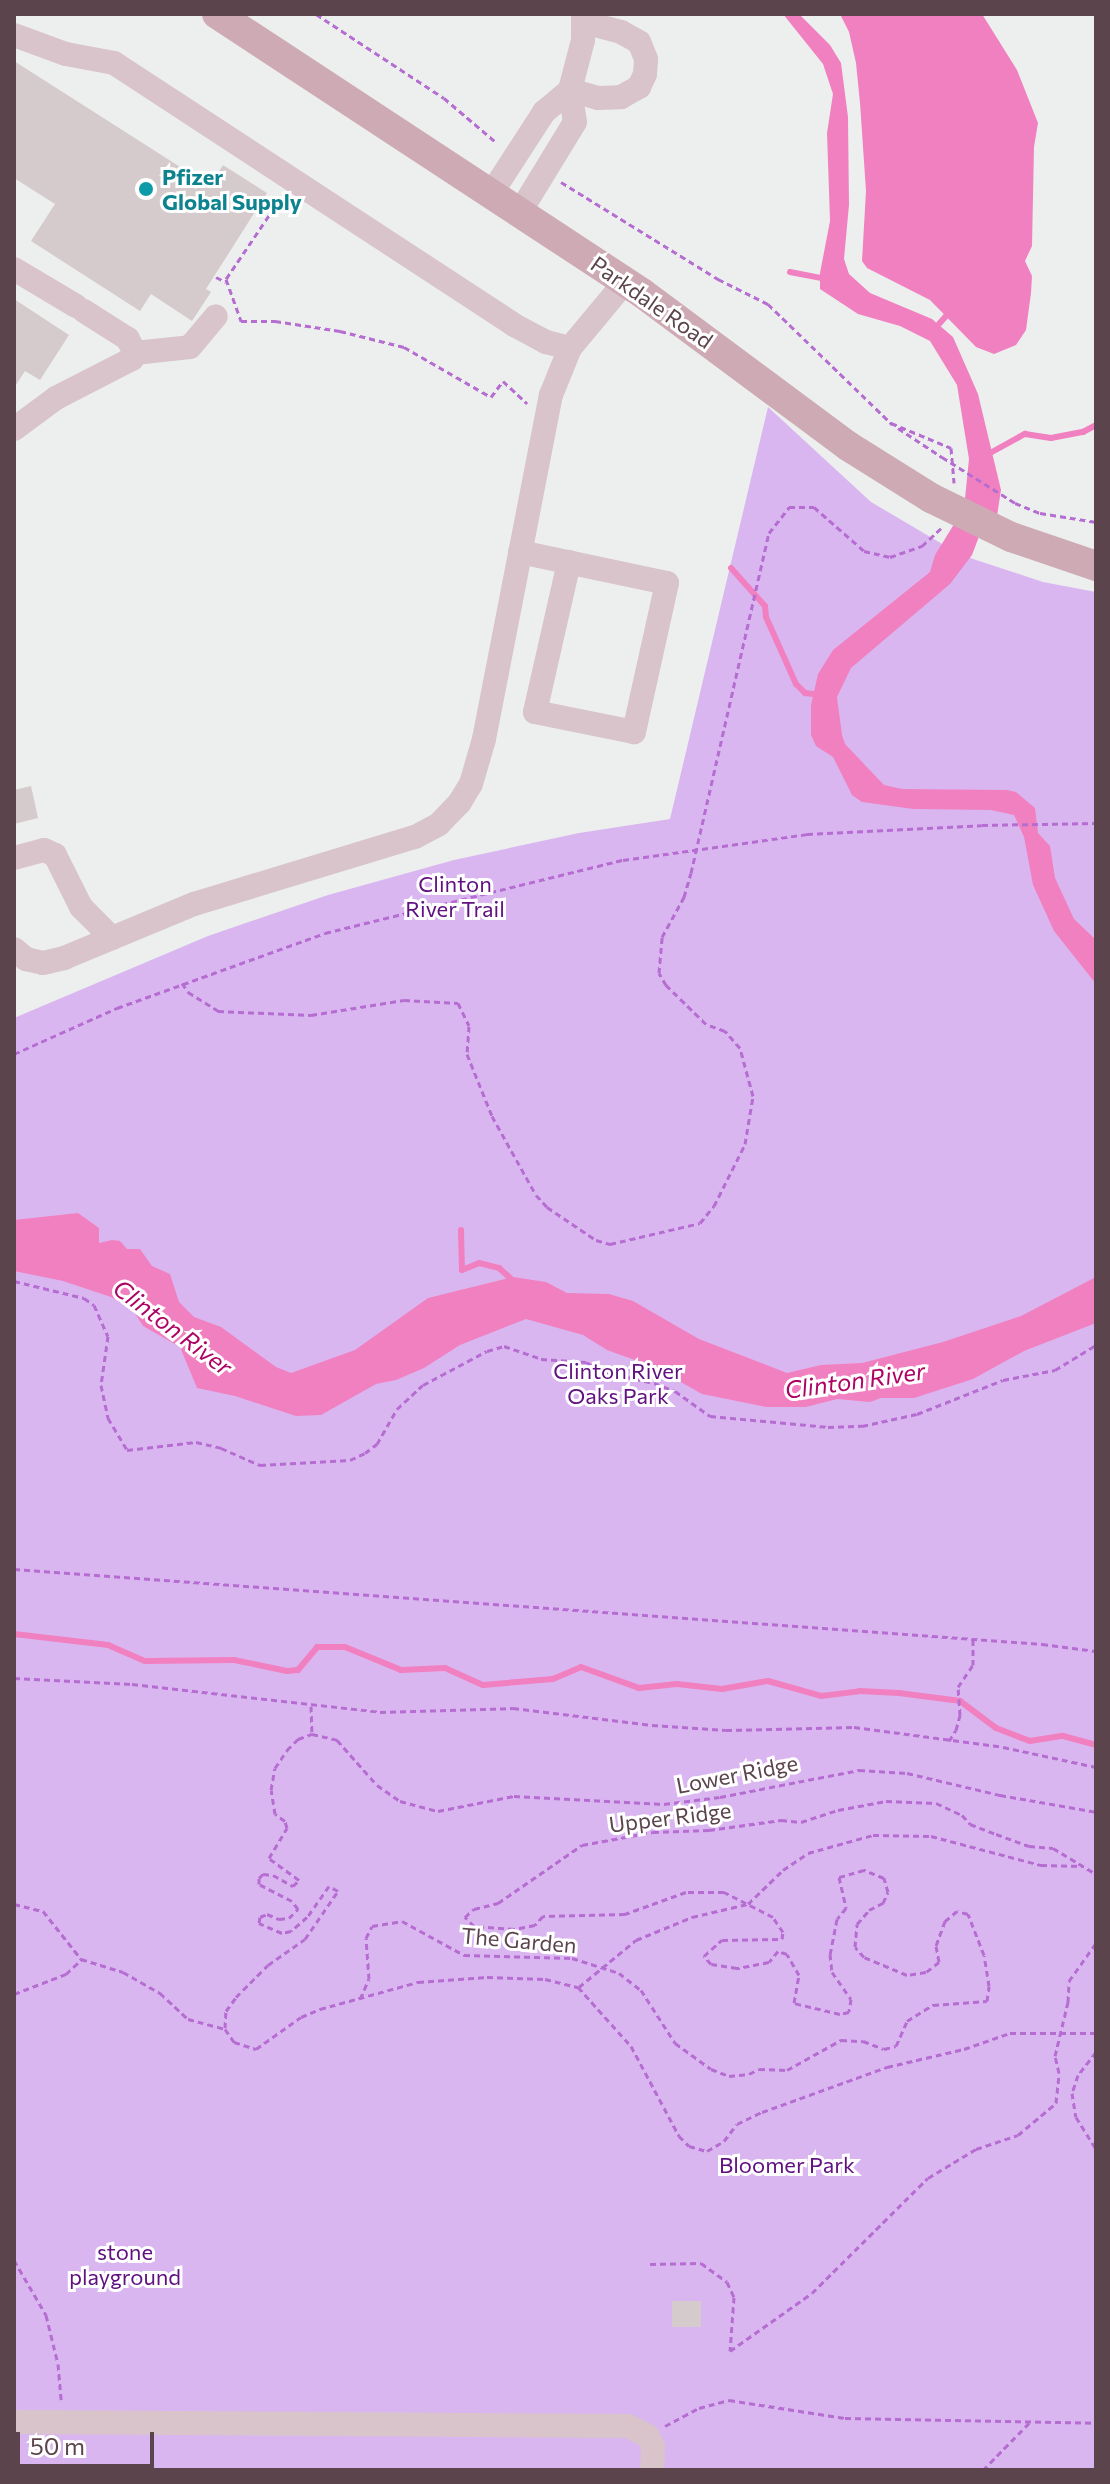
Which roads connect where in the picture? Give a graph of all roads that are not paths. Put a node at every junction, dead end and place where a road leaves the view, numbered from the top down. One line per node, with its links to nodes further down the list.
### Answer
1 (217, 14): 5 (main road, Parkdale Road)
2 (584, 18): 4 (street); 4 (street)
3 (14, 35): 10 (street)
4 (570, 90): 5 (street); 6 (street)
5 (491, 194): 6 (main road, Parkdale Road)
6 (520, 212): 8 (main road, Parkdale Road)
7 (14, 269): 11 (street)
8 (625, 282): 10 (street); 15 (main road, Parkdale Road, bridge)
9 (216, 316): 11 (street)
10 (570, 348): 13 (street)
11 (135, 353): 12 (street)
12 (14, 429)
13 (520, 552): 14 (street); 17 (street)
14 (569, 562): 14 (street)
15 (1096, 566)
16 (14, 858): 17 (street)
17 (112, 938): 18 (street)
18 (18, 959)
19 (14, 2422): 20 (street)
20 (652, 2470)

